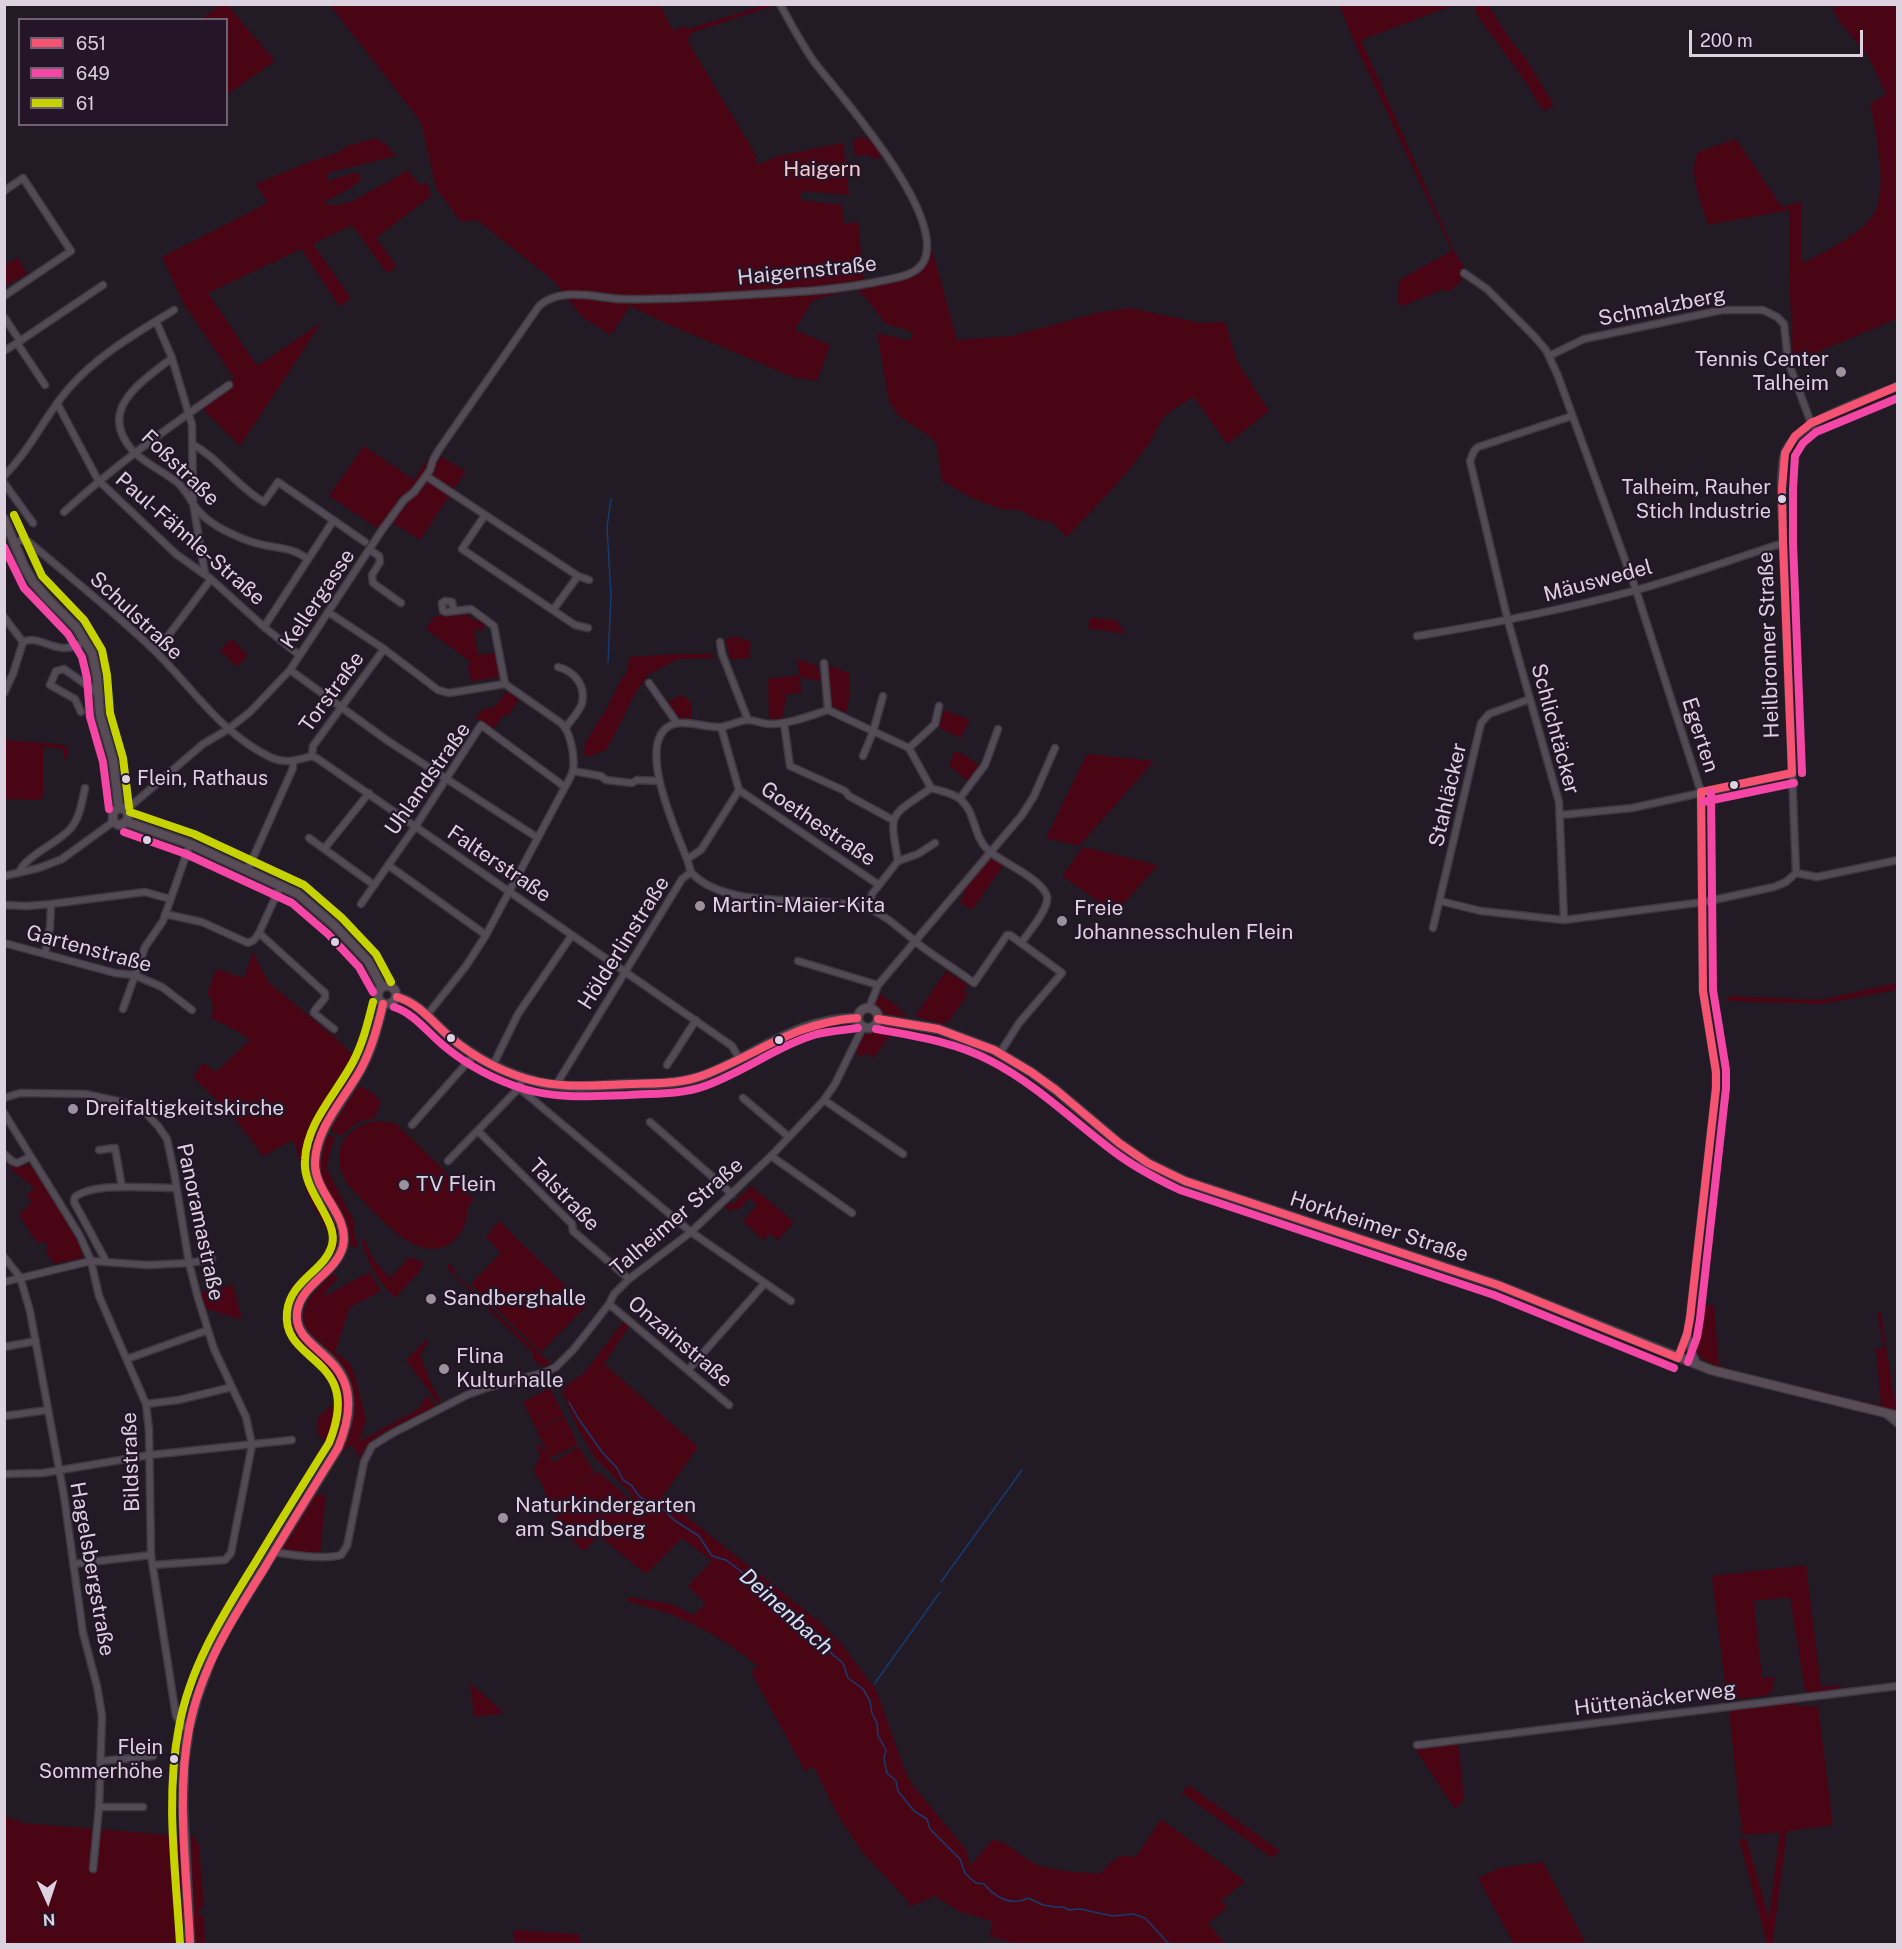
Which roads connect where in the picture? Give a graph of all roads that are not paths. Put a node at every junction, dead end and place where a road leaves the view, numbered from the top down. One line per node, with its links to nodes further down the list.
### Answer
1 (780, 4): 13 (street, Haigernstraße)
2 (4, 191): 5 (street)
3 (1464, 273): 11 (street, Egerten)
4 (103, 285): 9 (street)
5 (4, 296)
6 (174, 310): 8 (street)
7 (4, 317): 9 (street)
8 (156, 321): 12 (street); 17 (street)
9 (19, 342): 10 (street); 14 (street)
10 (4, 351)
11 (1549, 356): 19 (street, Egerten); 20 (street, Schmalzberg)
12 (172, 358): 18 (street); 22 (street, Foßstraße)
13 (495, 368): 24 (street, Kellergasse)
14 (45, 385)
15 (229, 385): 18 (street)
16 (1898, 386): 20 (street, Heilbronner Straße)
17 (57, 403): 23 (street); 25 (street, Paul-Fähnle-Straße)
18 (189, 413): 21 (street); 22 (street)
19 (1572, 416): 42 (street, Egerten); 48 (street, Schlichtäcker)
20 (1811, 423): 35 (street, Heilbronner Straße)
21 (192, 444): 27 (street); 30 (street)
22 (134, 452): 25 (street); 27 (street, Foßstraße)
23 (4, 476)
24 (426, 476): 29 (street); 36 (street, Kellergasse)
25 (98, 480): 28 (street); 38 (street, Paul-Fähnle-Straße)
26 (4, 483): 32 (street)
27 (193, 503): 37 (street, Foßstraße); 38 (street)
28 (64, 512)
29 (485, 515): 39 (street); 44 (street)
30 (333, 521): 34 (street); 37 (street)
31 (6, 523): 33 (main road)
32 (33, 523)
33 (15, 542): 52 (main road); 56 (street, Schulstraße)
34 (365, 542)
35 (1783, 543): 42 (street, Mäuswedel); 85 (street, Heilbronner Straße)
36 (370, 550): 43 (street); 46 (street, Kellergasse)
37 (308, 559): 49 (street)
38 (205, 574): 40 (street, Paul-Fähnle-Straße)
39 (578, 576): 41 (street); 44 (street)
40 (211, 579): 49 (street, Paul-Fähnle-Straße); 56 (street)
41 (589, 580)
42 (1636, 590): 48 (street, Mäuswedel); 92 (street, Egerten)
43 (401, 603)
44 (553, 610): 50 (street)
45 (454, 611): 62 (street)
46 (328, 612): 55 (street); 57 (street, Kellergasse)
47 (4, 617): 53 (street)
48 (1508, 621): 51 (street, Mäuswedel); 66 (street, Schlichtäcker)
49 (264, 627): 57 (street, Paul-Fähnle-Straße)
50 (588, 628)
51 (1417, 636)
52 (85, 641): 53 (street); 64 (main road)
53 (23, 642): 63 (street)
54 (720, 642): 71 (street)
55 (384, 649): 62 (street); 67 (street, Torstraße)
56 (156, 652): 77 (street, Schulstraße)
57 (299, 655): 60 (street, Kellergasse)
58 (824, 663): 69 (street)
59 (558, 667): 74 (street)
60 (290, 670): 67 (street); 77 (street, Kellergasse)
61 (649, 683): 72 (street)
62 (505, 684): 74 (street)
63 (4, 693)
64 (98, 693): 70 (street); 95 (main road)
65 (883, 696): 78 (street)
66 (1530, 699): 96 (street, Schlichtäcker); 121 (street, Stahläcker)
67 (340, 706): 81 (street, Torstraße); 86 (street)
68 (939, 706): 79 (street)
69 (828, 710): 73 (street); 78 (street)
70 (81, 712)
71 (748, 720): 73 (street); 75 (street)
72 (677, 723): 75 (street); 87 (street)
73 (784, 723): 97 (street)
74 (566, 727): 84 (street)
75 (720, 727): 91 (street)
76 (998, 729): 94 (street)
77 (227, 730): 83 (street); 95 (street, Kellergasse)
78 (873, 732): 79 (street); 82 (street)
79 (909, 748): 90 (street)
80 (1055, 748): 106 (street)
81 (312, 756): 83 (street); 93 (street, Falterstraße)
82 (863, 756)
83 (293, 761): 111 (street)
84 (573, 771): 87 (street); 89 (street)
85 (1792, 773): 92 (street); 114 (street, Heilbronner Straße)
86 (447, 778): 89 (street, Uhlandstraße); 100 (street, Uhlandstraße); 102 (street)
87 (659, 782): 107 (street)
88 (84, 788): 113 (street)
89 (565, 788): 102 (street)
90 (931, 788): 94 (street); 97 (street)
91 (739, 790): 107 (street, Hölderlinstraße); 118 (street, Goethestraße)
92 (1701, 792): 96 (street); 122 (street, Egerten)
93 (369, 793): 100 (street, Falterstraße); 105 (street)
94 (960, 798): 106 (street)
95 (122, 809): 98 (main road); 99 (main road)
96 (1560, 815): 128 (street, Schlichtäcker)
97 (893, 820): 109 (street)
98 (113, 822): 99 (main road); 113 (street)
99 (127, 822): 104 (main road)
100 (415, 827): 110 (street, Uhlandstraße); 119 (street, Falterstraße)
101 (309, 838): 105 (street)
102 (538, 838): 119 (street)
103 (935, 843): 109 (street)
104 (190, 844): 111 (main road); 120 (street)
105 (324, 849): 117 (street)
106 (989, 851): 133 (street); 135 (street)
107 (687, 860): 112 (street, Hölderlinstraße)
108 (1898, 860): 114 (street)
109 (898, 861): 118 (street)
110 (388, 865): 117 (street, Uhlandstraße); 131 (street)
111 (248, 869): 116 (main road)
112 (691, 872): 126 (street); 138 (street, Hölderlinstraße)
113 (19, 873): 115 (street)
114 (1796, 873): 122 (street)
115 (4, 876)
116 (281, 885): 130 (street); 141 (main road)
117 (374, 885): 124 (street, Uhlandstraße)
118 (879, 885): 126 (street)
119 (508, 891): 131 (street); 132 (street, Falterstraße)
120 (170, 899): 123 (street); 127 (street)
121 (1440, 902): 128 (street); 129 (street, Stahläcker)
122 (1704, 902): 128 (street); 192 (street, Egerten)
123 (51, 904): 125 (street); 136 (street)
124 (361, 904)
125 (4, 905)
126 (868, 908): 133 (street)
127 (165, 914): 130 (street); 139 (street)
128 (1564, 920)
129 (1433, 928)
130 (259, 933): 152 (street)
131 (486, 935): 147 (street)
132 (572, 935): 138 (street, Falterstraße); 156 (street)
133 (915, 940): 135 (street); 140 (street)
134 (4, 943): 136 (street, Gartenstraße)
135 (1021, 943): 153 (street)
136 (45, 954): 139 (street, Gartenstraße)
137 (798, 961): 140 (street)
138 (626, 972): 150 (street, Falterstraße); 159 (street, Hölderlinstraße)
139 (135, 975): 145 (street); 146 (street, Gartenstraße)
140 (878, 985): 144 (street)
141 (382, 987): 142 (main road); 143 (main road)
142 (396, 997): 143 (main road); 147 (main road)
143 (383, 1004): 212 (main road)
144 (869, 1008): 148 (main road); 149 (main road)
145 (123, 1009)
146 (192, 1010)
147 (427, 1015): 154 (main road)
148 (857, 1018): 151 (main road); 155 (main road)
149 (878, 1019): 151 (main road); 153 (main road, Horkheimer Straße)
150 (696, 1020): 155 (street, Falterstraße); 157 (street)
151 (863, 1027): 163 (street, Talheimer Straße)
152 (334, 1029)
153 (1000, 1053): 195 (main road, Horkheimer Straße)
154 (474, 1055): 156 (main road); 166 (street)
155 (739, 1058): 159 (main road)
156 (493, 1065): 158 (main road)
157 (667, 1065)
158 (523, 1077): 159 (main road); 160 (street)
159 (556, 1084)
160 (519, 1088): 167 (street); 179 (street)
161 (4, 1098): 176 (street, Panoramastraße)
162 (743, 1098): 168 (street)
163 (824, 1100): 168 (street, Talheimer Straße); 171 (street)
164 (4, 1113): 173 (street, Bildstraße)
165 (650, 1122): 177 (street)
166 (412, 1125)
167 (478, 1131): 174 (street); 186 (street, Talstraße)
168 (789, 1137): 172 (street, Talheimer Straße)
169 (99, 1150): 175 (street)
170 (4, 1154): 173 (street)
171 (903, 1154)
172 (771, 1156): 177 (street, Talheimer Straße); 178 (street)
173 (30, 1157): 182 (street, Bildstraße)
174 (448, 1161)
175 (122, 1187): 176 (street); 183 (street)
176 (176, 1188): 184 (street, Panoramastraße)
177 (732, 1194): 179 (street, Talheimer Straße)
178 (852, 1213)
179 (691, 1232): 186 (street, Talheimer Straße); 188 (street)
180 (4, 1257): 185 (street)
181 (212, 1259): 184 (street)
182 (91, 1261): 183 (street); 185 (street); 196 (street, Bildstraße)
183 (106, 1261): 184 (street)
184 (189, 1263): 191 (street, Panoramastraße)
185 (20, 1277): 187 (street); 193 (street, Hagelsbergstraße)
186 (628, 1279): 190 (street, Talheimer Straße)
187 (4, 1282)
188 (765, 1283): 189 (street); 198 (street)
189 (790, 1301)
190 (609, 1304): 198 (street, Onzainstraße); 212 (street, Talheimer Straße)
191 (208, 1330): 196 (street); 199 (street, Panoramastraße)
192 (1687, 1334): 195 (street, Egerten); 197 (street, Egerten)
193 (36, 1341): 194 (street); 202 (street, Hagelsbergstraße)
194 (4, 1347)
195 (1678, 1358): 197 (main road, Horkheimer Straße)
196 (127, 1359): 200 (street, Bildstraße)
197 (1698, 1366): 203 (main road, Horkheimer Straße)
198 (688, 1370): 201 (street, Onzainstraße)
199 (231, 1387): 200 (street); 208 (street, Panoramastraße)
200 (146, 1404): 209 (street, Bildstraße)
201 (729, 1405)
202 (48, 1410): 204 (street); 210 (street, Hagelsbergstraße)
203 (1886, 1413): 205 (main road, Horkheimer Straße); 206 (street)
204 (4, 1416)
205 (1898, 1416)
206 (1898, 1424)
207 (292, 1440): 208 (street)
208 (252, 1445): 209 (street); 215 (street)
209 (150, 1455): 210 (street); 213 (street, Bildstraße)
210 (59, 1471): 211 (street); 214 (street, Hagelsbergstraße)
211 (4, 1474)
212 (273, 1552): 217 (main road)
213 (151, 1555): 214 (street); 215 (street, Bildstraße)
214 (74, 1564): 220 (street, Hagelsbergstraße)
215 (153, 1565): 217 (street, Bildstraße)
216 (1898, 1686): 218 (street, Hüttenäckerweg)
217 (189, 1728): 224 (main road)
218 (1417, 1745)
219 (153, 1756): 220 (street)
220 (101, 1761): 221 (street, Hagelsbergstraße)
221 (99, 1807): 222 (street); 223 (street, Hagelsbergstraße)
222 (143, 1807)
223 (93, 1869)
224 (190, 1944)

